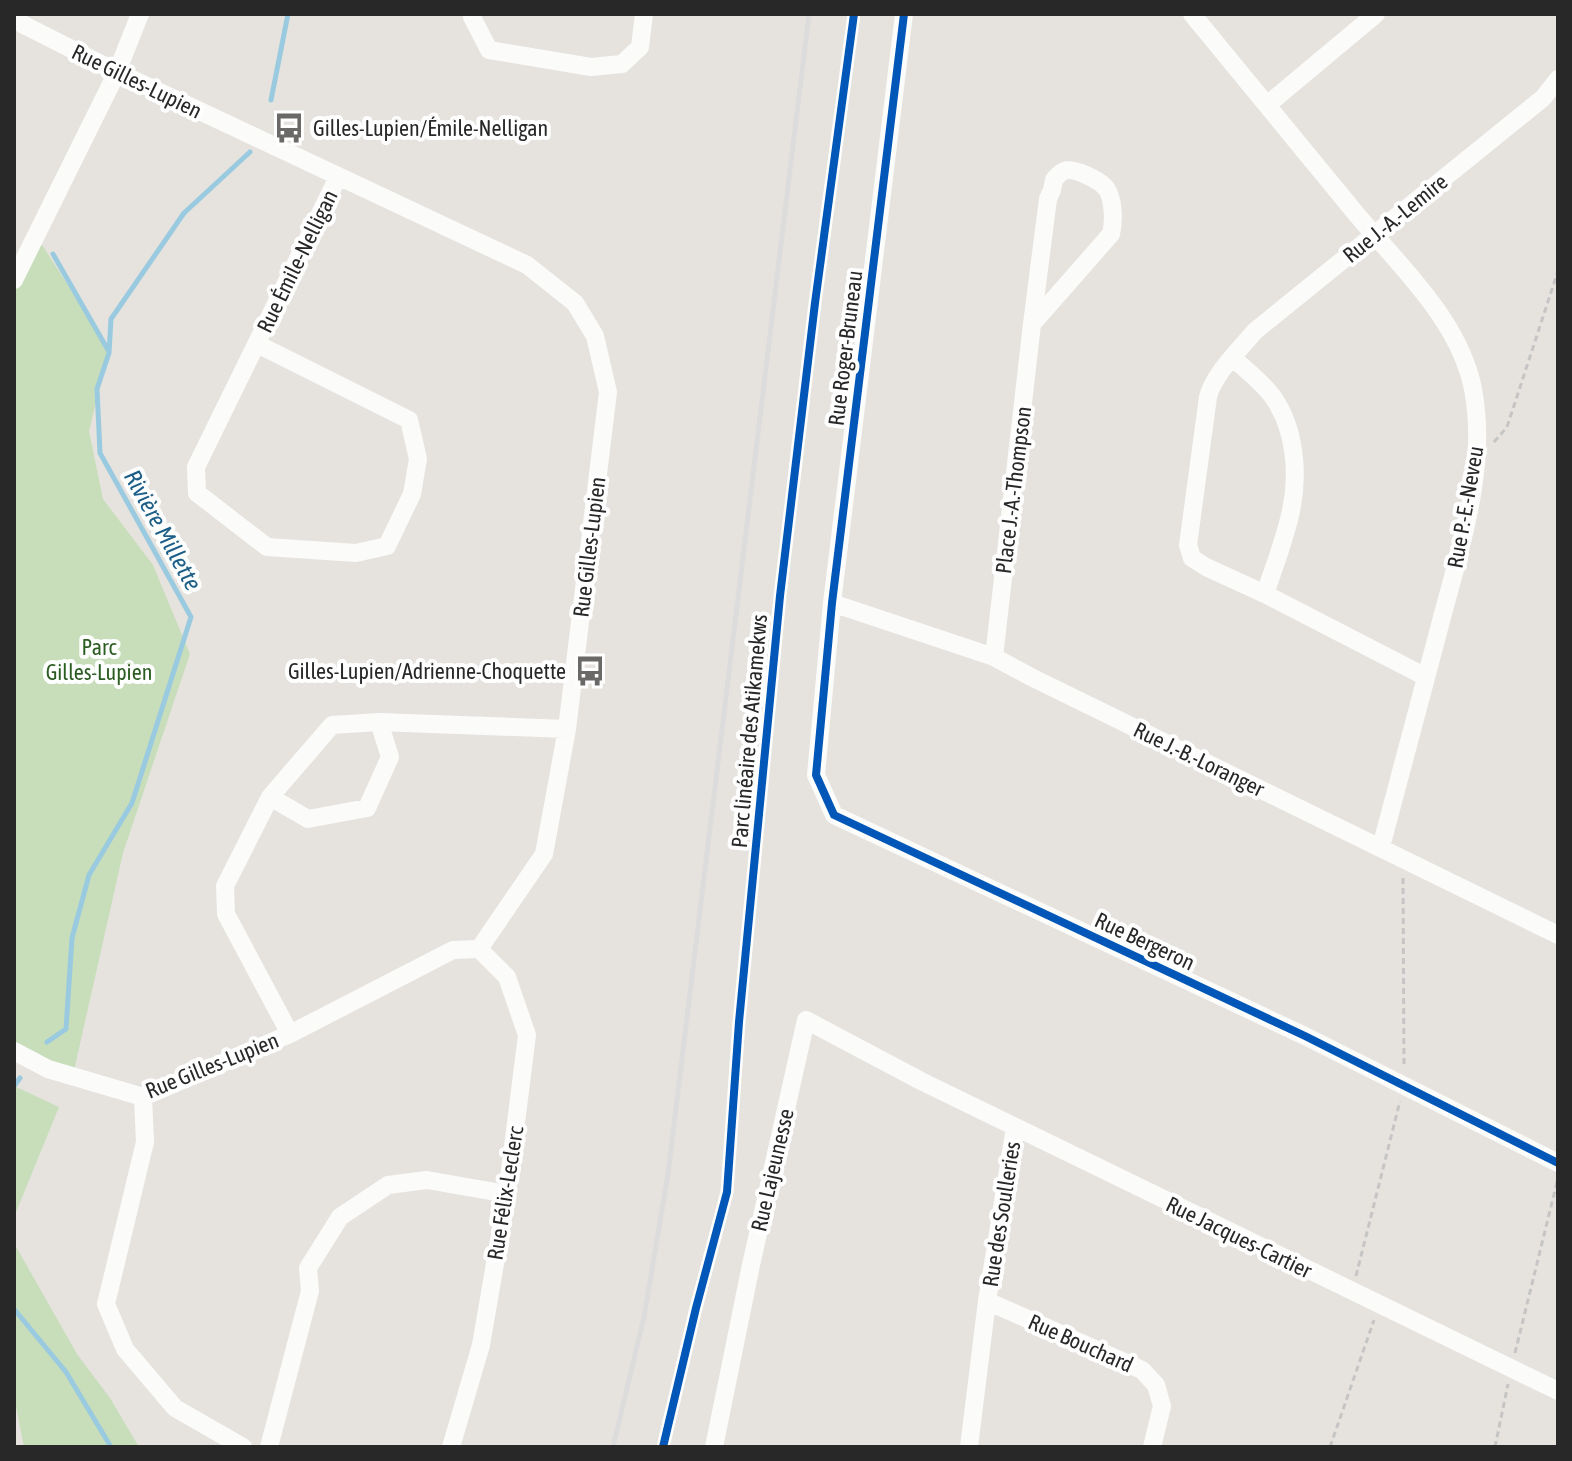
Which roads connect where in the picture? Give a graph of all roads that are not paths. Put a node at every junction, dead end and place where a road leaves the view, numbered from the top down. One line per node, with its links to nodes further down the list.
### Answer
1 (14, 14): 8 (street, Rue Gilles-Lupien)
2 (140, 14): 8 (street)
3 (472, 14): 4 (street)
4 (644, 14)
5 (904, 14): 18 (street, Rue Roger-Bruneau)
6 (1192, 14): 10 (street, Rue P.-E.-Neveu)
7 (1376, 14): 10 (street)
8 (117, 72): 11 (street, Rue Gilles-Lupien); 13 (street)
9 (1558, 79): 12 (street, Rue J.-A.-Lemire)
10 (1267, 105): 12 (street, Rue P.-E.-Neveu)
11 (338, 177): 15 (street, Rue Émile-Nelligan); 23 (street, Rue Gilles-Lupien)
12 (1373, 235): 16 (street, Rue J.-A.-Lemire); 20 (street, Rue P.-E.-Neveu)
13 (14, 280)
14 (1032, 324): 14 (street, Place J.-A.-Thompson); 19 (street, Place J.-A.-Thompson)
15 (257, 344): 15 (street, Rue Émile-Nelligan)
16 (1233, 358): 17 (street); 17 (street, Rue J.-A.-Lemire)
17 (1265, 594): 20 (street, Rue J.-A.-Lemire)
18 (832, 603): 19 (street, Rue J.-B.-Loranger); 21 (street, Rue Roger-Bruneau)
19 (994, 657): 25 (street, Rue J.-B.-Loranger)
20 (1426, 677): 25 (street, Rue P.-E.-Neveu)
21 (825, 687): 33 (street, Rue Bergeron)
22 (379, 722): 23 (street); 24 (street); 24 (street)
23 (567, 729): 27 (street, Rue Gilles-Lupien)
24 (270, 797): 28 (street)
25 (1381, 847): 26 (street, Rue J.-B.-Loranger)
26 (1558, 935)
27 (479, 949): 28 (street, Rue Gilles-Lupien); 34 (street, Rue Félix-Leclerc)
28 (290, 1034): 31 (street, Rue Gilles-Lupien)
29 (14, 1051): 31 (street, Rue Gilles-Lupien)
30 (921, 1081): 32 (street, Rue Jacques-Cartier); 40 (street, Rue Lajeunesse)
31 (143, 1097): 37 (street)
32 (1015, 1127): 35 (street, Rue des Soulleries); 36 (street, Rue Jacques-Cartier)
33 (1558, 1163)
34 (507, 1194): 38 (street); 39 (street, Rue Félix-Leclerc)
35 (987, 1301): 41 (street, Rue des Soulleries); 42 (street, Rue Bouchard)
36 (1558, 1391)
37 (243, 1447)
38 (269, 1447)
39 (451, 1447)
40 (714, 1447)
41 (969, 1447)
42 (1152, 1447)

